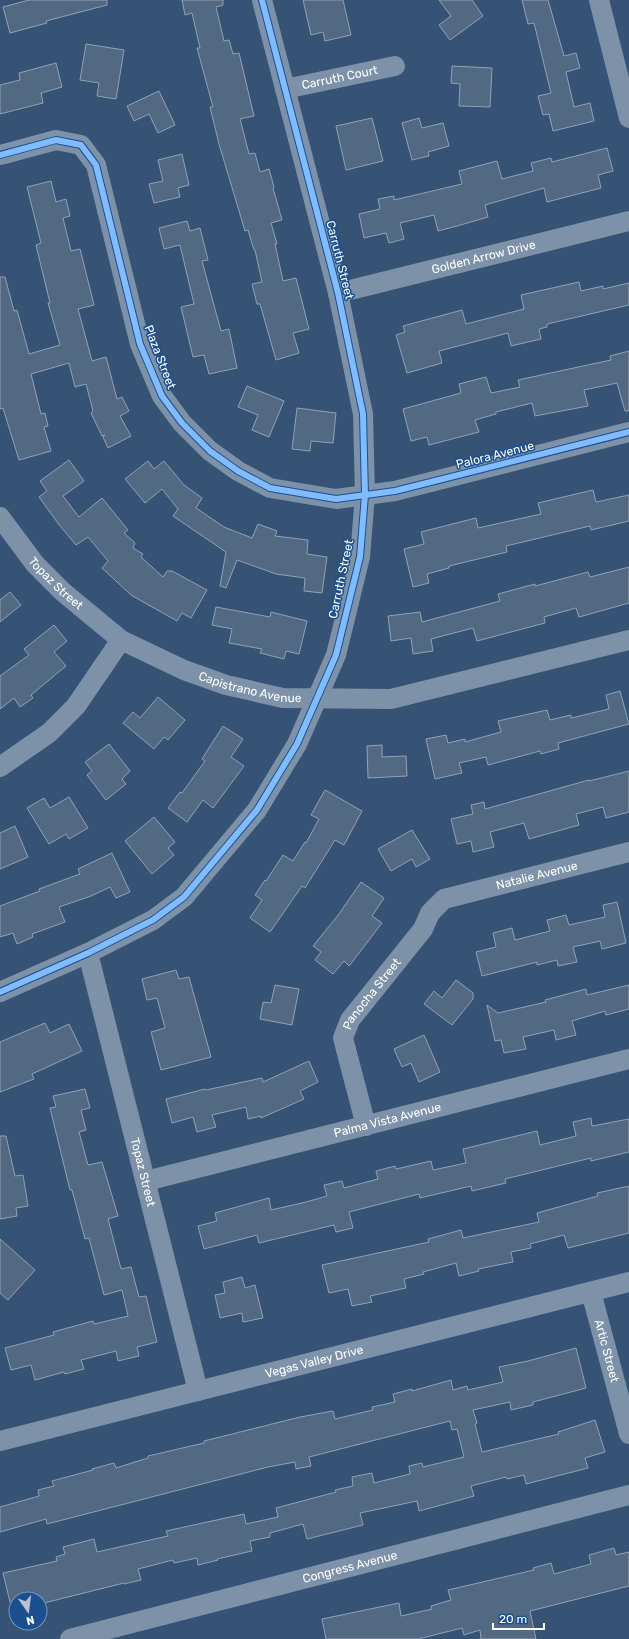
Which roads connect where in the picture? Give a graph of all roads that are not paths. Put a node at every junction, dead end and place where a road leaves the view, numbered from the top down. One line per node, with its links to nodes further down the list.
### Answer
1 (262, 0): 4 (street, Carruth Street)
2 (599, 0): 5 (street)
3 (394, 66): 4 (street, Carruth Court)
4 (285, 89): 8 (street, Carruth Street)
5 (629, 118)
6 (0, 155): 10 (street, Plaza Street)
7 (629, 221): 8 (street, Golden Arrow Drive)
8 (338, 293): 10 (street, Carruth Street)
9 (629, 432): 10 (street, Palora Avenue)
10 (365, 494): 14 (street, Carruth Street)
11 (0, 517): 12 (street, Topaz Street)
12 (121, 640): 14 (street, Capistrano Avenue); 15 (street)
13 (629, 640): 14 (street, Capistrano Avenue)
14 (317, 698): 18 (street, Carruth Street)
15 (0, 767)
16 (629, 852): 17 (street, Natalie Avenue)
17 (444, 899): 21 (street, Panocha Street)
18 (88, 953): 19 (street); 22 (street, Topaz Street)
19 (0, 992)
20 (629, 1060): 21 (street, Palma Vista Avenue)
21 (366, 1126): 22 (street, Palma Vista Avenue)
22 (146, 1181): 25 (street, Topaz Street)
23 (629, 1282): 24 (street, Vegas Valley Drive)
24 (591, 1292): 25 (street, Vegas Valley Drive); 26 (street, Artic Street)
25 (198, 1391): 27 (street, Vegas Valley Drive)
26 (629, 1434)
27 (0, 1441)
28 (629, 1495): 29 (street, Congress Avenue)
29 (70, 1639)

